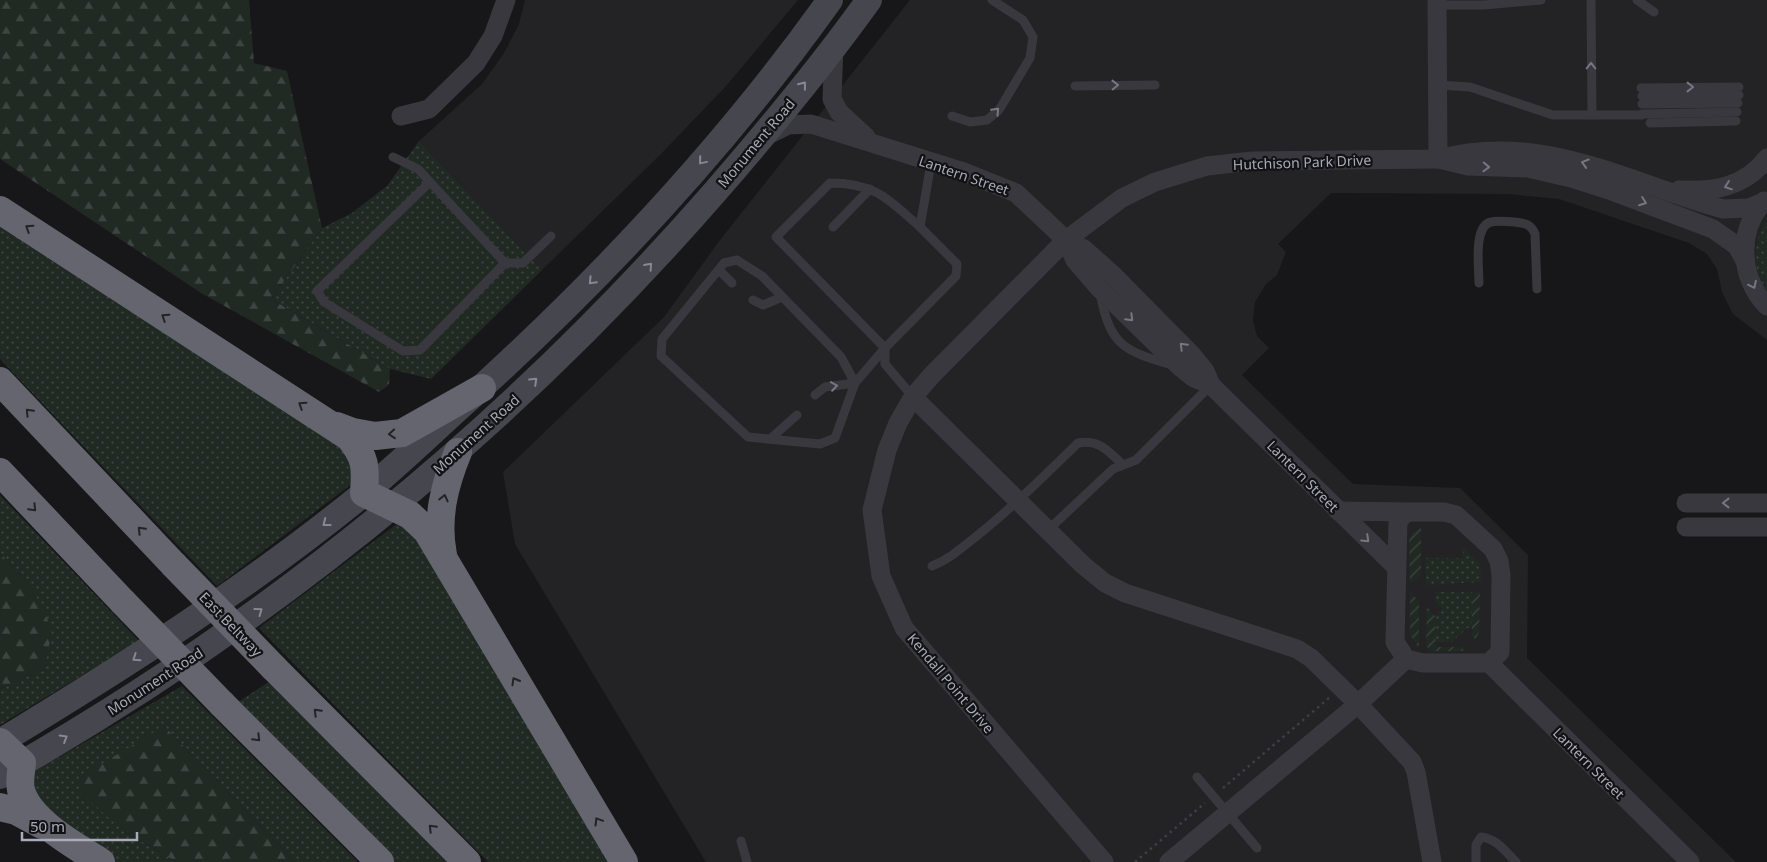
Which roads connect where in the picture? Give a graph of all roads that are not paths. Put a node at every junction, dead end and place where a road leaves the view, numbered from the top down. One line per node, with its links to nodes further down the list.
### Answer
1 (506, 0): 17 (street)
2 (830, 0): 48 (main road, one-way to 48)
3 (869, 0): 10 (main road, Monument Road)
4 (992, 0): 18 (lane, one-way to 4)
5 (1541, 0): 8 (lane)
6 (1591, 0): 16 (lane, one-way to 6)
7 (1637, 0): 9 (lane)
8 (1437, 2): 12 (street)
9 (1654, 12)
10 (834, 46): 20 (main road, Monument Road, one-way to 10); 21 (street)
11 (1155, 85): 13 (lane, one-way to 11)
12 (1438, 85): 16 (lane); 24 (street)
13 (1075, 86)
14 (1642, 103): 15 (lane); 15 (lane, one-way to 15); 16 (lane)
15 (1738, 104): 19 (lane)
16 (1592, 115)
17 (401, 116)
18 (952, 116)
19 (1650, 122)
20 (762, 137): 21 (street, Lantern Street); 54 (main road, Monument Road, one-way to 20)
21 (876, 146): 25 (street, Lantern Street)
22 (393, 158): 26 (lane)
23 (1767, 158): 28 (street, one-way to 28)
24 (1438, 159): 28 (street, Hutchison Park Drive, one-way to 24); 34 (street, Hutchison Park Drive); 35 (street, Hutchison Park Drive, one-way to 35)
25 (932, 163): 32 (lane); 34 (street, Lantern Street)
26 (430, 182): 36 (lane); 36 (lane)
27 (870, 189): 31 (lane); 32 (lane); 44 (lane)
28 (1665, 189): 29 (street, Hutchison Park Drive)
29 (1764, 200): 35 (street)
30 (0, 210): 52 (highway, one-way to 30)
31 (833, 227)
32 (920, 227): 44 (lane)
33 (551, 236): 36 (lane)
34 (1066, 240): 47 (street, Lantern Street, one-way to 34); 47 (street, Lantern Street, one-way to 47); 50 (street, Kendall Point Drive)
35 (1745, 261): 43 (street, one-way to 43)
36 (505, 262)
37 (718, 270): 38 (lane); 41 (lane); 53 (lane)
38 (732, 283)
39 (1479, 283): 40 (lane)
40 (1537, 289)
41 (782, 297): 42 (lane); 46 (lane)
42 (753, 300)
43 (1767, 306)
44 (885, 348): 46 (lane); 50 (lane)
45 (0, 381): 83 (highway, East Beltway, one-way to 45, bridge)
46 (855, 383): 49 (lane, one-way to 46); 53 (lane)
47 (1211, 385): 55 (lane); 62 (street, Lantern Street)
48 (482, 388): 52 (highway, one-way to 52); 57 (main road)
49 (815, 395)
50 (913, 397): 58 (street); 86 (street, Kendall Point Drive)
51 (797, 415): 53 (lane)
52 (331, 424): 57 (highway)
53 (770, 440)
54 (458, 452): 61 (main road, Monument Road); 67 (highway, one-way to 54)
55 (1123, 465): 58 (lane); 66 (lane)
56 (0, 472): 82 (highway, one-way to 82, bridge)
57 (364, 493): 61 (highway); 73 (main road, one-way to 73)
58 (1019, 501): 66 (street); 68 (lane)
59 (1686, 503): 60 (street, one-way to 59)
60 (1767, 503)
61 (393, 506): 67 (highway); 74 (main road, Monument Road, one-way to 61)
62 (1338, 511): 63 (street); 69 (street, Lantern Street, one-way to 69)
63 (1409, 512): 69 (street); 71 (street)
64 (1767, 526): 65 (street)
65 (1686, 527)
66 (1048, 530): 72 (street)
67 (445, 563): 84 (highway, one-way to 67)
68 (932, 566)
69 (1395, 566): 70 (street)
70 (1406, 659): 71 (street); 72 (street)
71 (1488, 663): 91 (street, Lantern Street)
72 (1358, 704): 77 (street); 88 (street)
73 (0, 742): 74 (highway)
74 (11, 769): 78 (highway)
75 (1197, 777): 77 (lane)
76 (0, 806): 78 (highway)
77 (1227, 813): 80 (lane); 87 (street)
78 (52, 830): 81 (highway)
79 (741, 840): 85 (lane)
80 (1257, 848)
81 (101, 862)
82 (380, 862)
83 (466, 862)
84 (624, 862)
85 (747, 862)
86 (1104, 862)
87 (1169, 862)
88 (1432, 862)
89 (1476, 862): 90 (lane)
90 (1516, 862)
91 (1690, 862)

